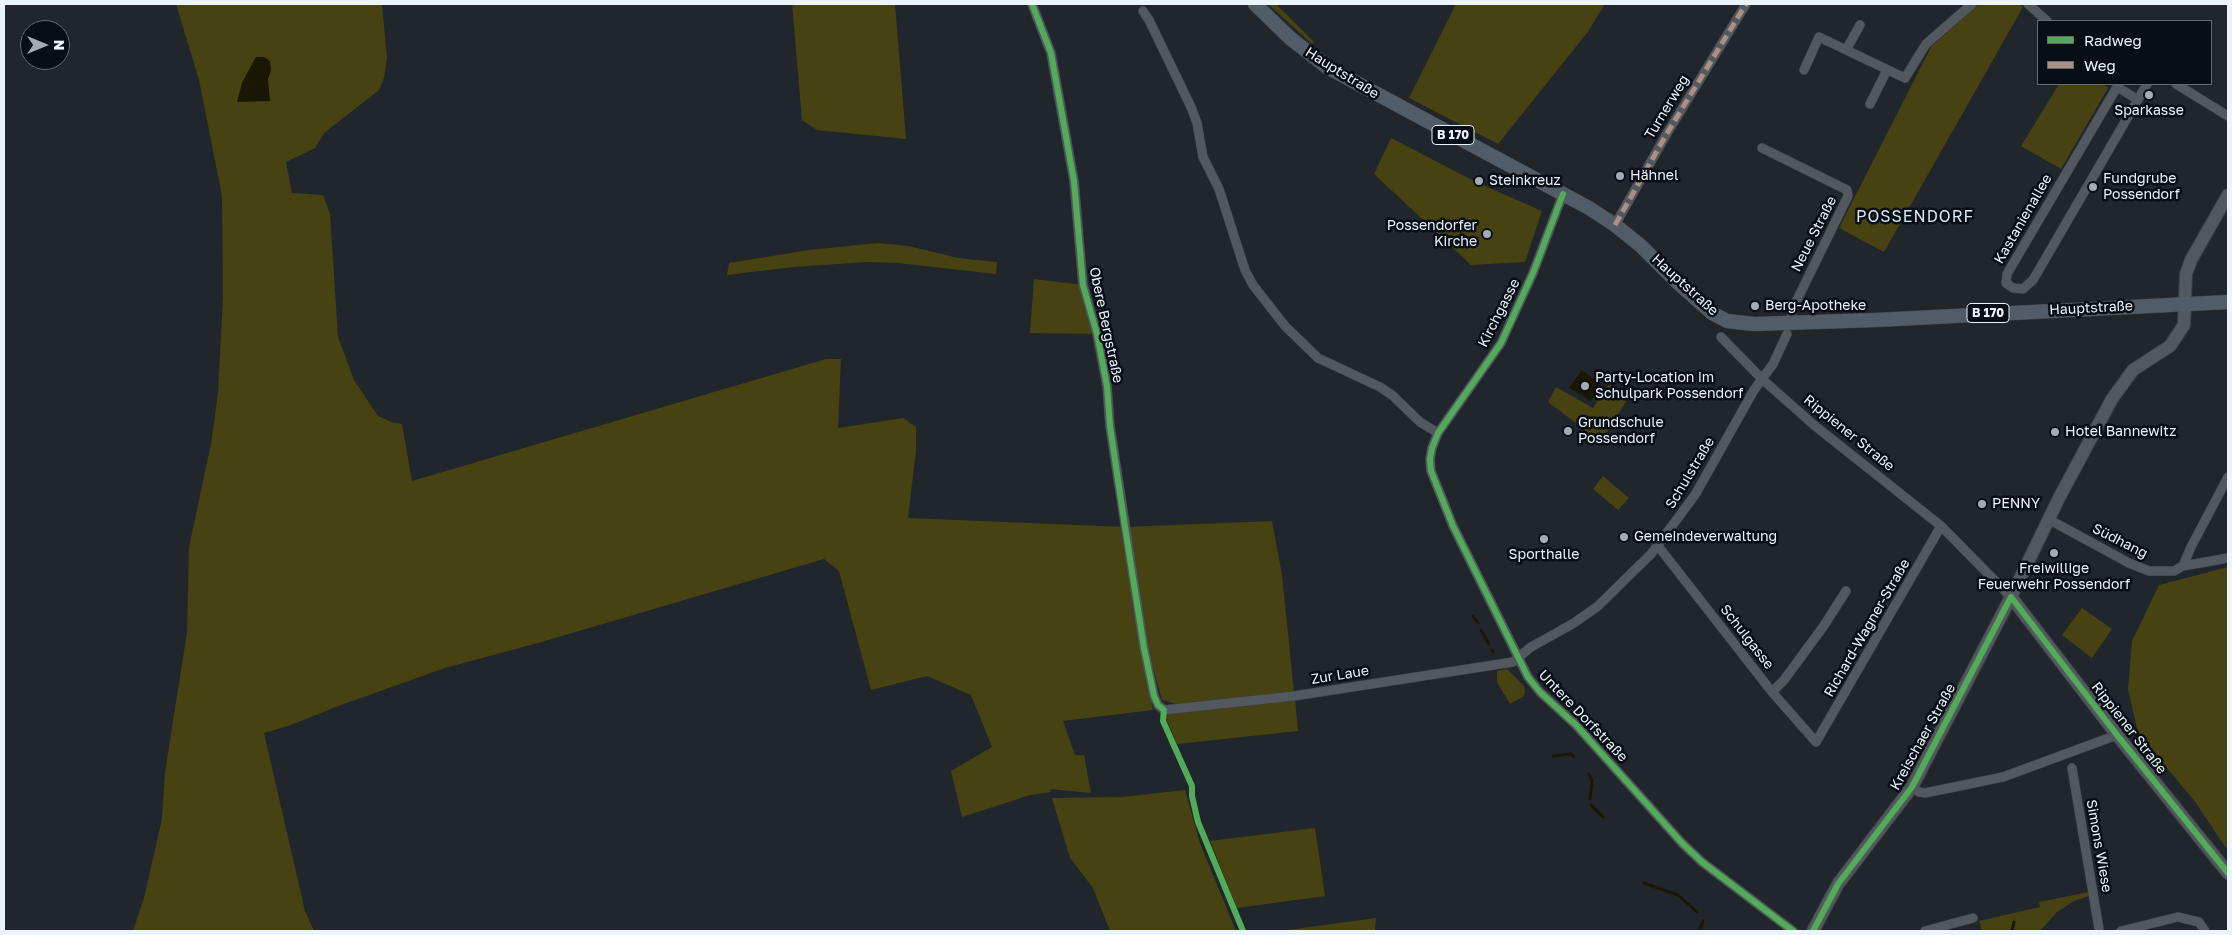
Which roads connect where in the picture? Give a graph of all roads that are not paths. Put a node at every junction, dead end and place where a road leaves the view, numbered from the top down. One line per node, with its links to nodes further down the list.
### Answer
1 (1032, 4): 38 (street, Obere Bergstraße)
2 (1256, 4): 19 (main road, Hauptstraße / B 170)
3 (1746, 4): 21 (street, Turnerweg)
4 (1972, 4): 11 (street)
5 (2028, 4): 7 (street)
6 (1143, 11): 27 (street)
7 (2045, 20)
8 (1860, 25): 9 (street)
9 (1846, 50): 10 (street); 11 (street)
10 (1804, 70)
11 (1887, 70): 16 (street)
12 (2116, 85): 15 (street, Kastanienallee); 15 (street, Kastanienallee)
13 (2146, 85): 15 (street, Kastanienallee)
14 (2178, 85): 17 (street)
15 (2137, 99)
16 (1870, 104)
17 (2228, 116)
18 (1762, 148): 24 (street, Neue Straße)
19 (1563, 194): 21 (main road, Hauptstraße / B 170); 27 (street, Kirchgasse)
20 (2228, 195): 23 (main road, Kreischaer Straße)
21 (1615, 225): 24 (main road, Hauptstraße / B 170)
22 (2228, 302): 23 (main road, Hauptstraße / B 170)
23 (2185, 303): 24 (main road, Hauptstraße / B 170); 29 (main road, Kreischaer Straße)
24 (1789, 328): 26 (street, Schulstraße)
25 (1721, 337): 26 (street, Rippiener Straße)
26 (1762, 379): 30 (street, Rippiener Straße); 31 (street, Schulstraße)
27 (1438, 433): 36 (street, Untere Dorfstraße)
28 (2228, 477): 33 (street)
29 (2048, 519): 33 (street, Südhang); 35 (main road, Kreischaer Straße)
30 (1941, 526): 35 (street, Rippiener Straße); 40 (street, Richard-Wagner-Straße)
31 (1658, 546): 36 (street, Schulstraße); 37 (street, Schulgasse)
32 (2228, 558): 33 (street, Südhang)
33 (2183, 566)
34 (1846, 591): 37 (street)
35 (2011, 597): 39 (main road, Rippiener Straße); 42 (main road, Kreischaer Straße)
36 (1518, 658): 38 (street, Zur Laue); 46 (street, Untere Dorfstraße)
37 (1772, 692): 40 (street, Schulgasse)
38 (1164, 710)
39 (2117, 735): 42 (street, Kreischaer Straße); 43 (main road, Rippiener Straße)
40 (1816, 742)
41 (2072, 768): 45 (street, Simons Wiese)
42 (1912, 787): 47 (main road, Kreischaer Straße)
43 (2228, 872)
44 (1973, 918): 48 (street)
45 (2100, 930)
46 (1793, 931)
47 (1813, 931)
48 (1925, 931)
49 (2120, 931): 50 (street)
50 (2205, 931)

